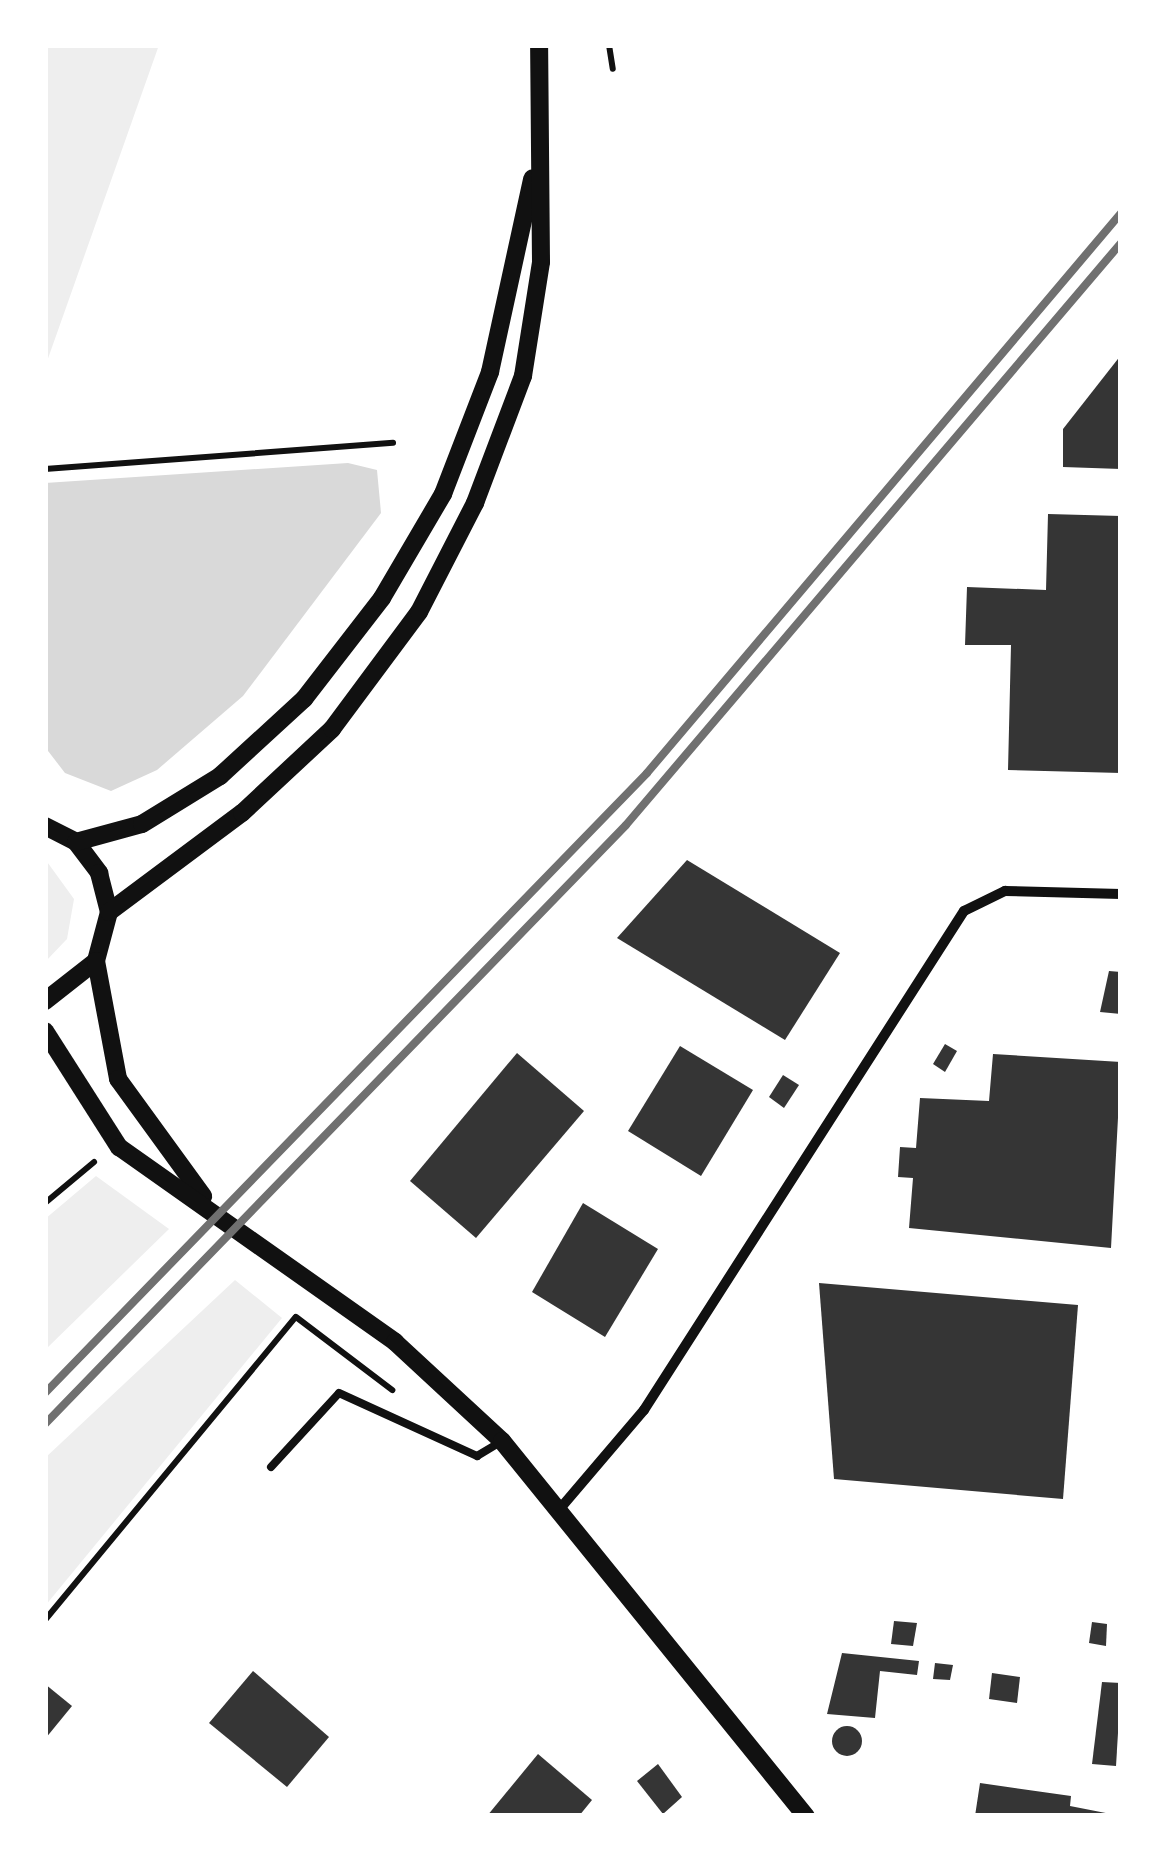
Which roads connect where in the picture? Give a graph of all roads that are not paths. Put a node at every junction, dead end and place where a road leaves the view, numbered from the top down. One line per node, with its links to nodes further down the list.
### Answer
1 (538, 45): 2 (street)
2 (540, 120): 4 (street); 6 (street)
3 (45, 826): 4 (street)
4 (76, 842): 6 (street)
5 (1121, 894): 13 (street)
6 (109, 912): 7 (street)
7 (96, 961): 8 (street); 10 (street)
8 (45, 1001)
9 (45, 1031): 10 (street)
10 (206, 1200): 11 (street)
11 (502, 1441): 12 (lane); 13 (street)
12 (271, 1467)
13 (558, 1511): 14 (street)
14 (806, 1816)

